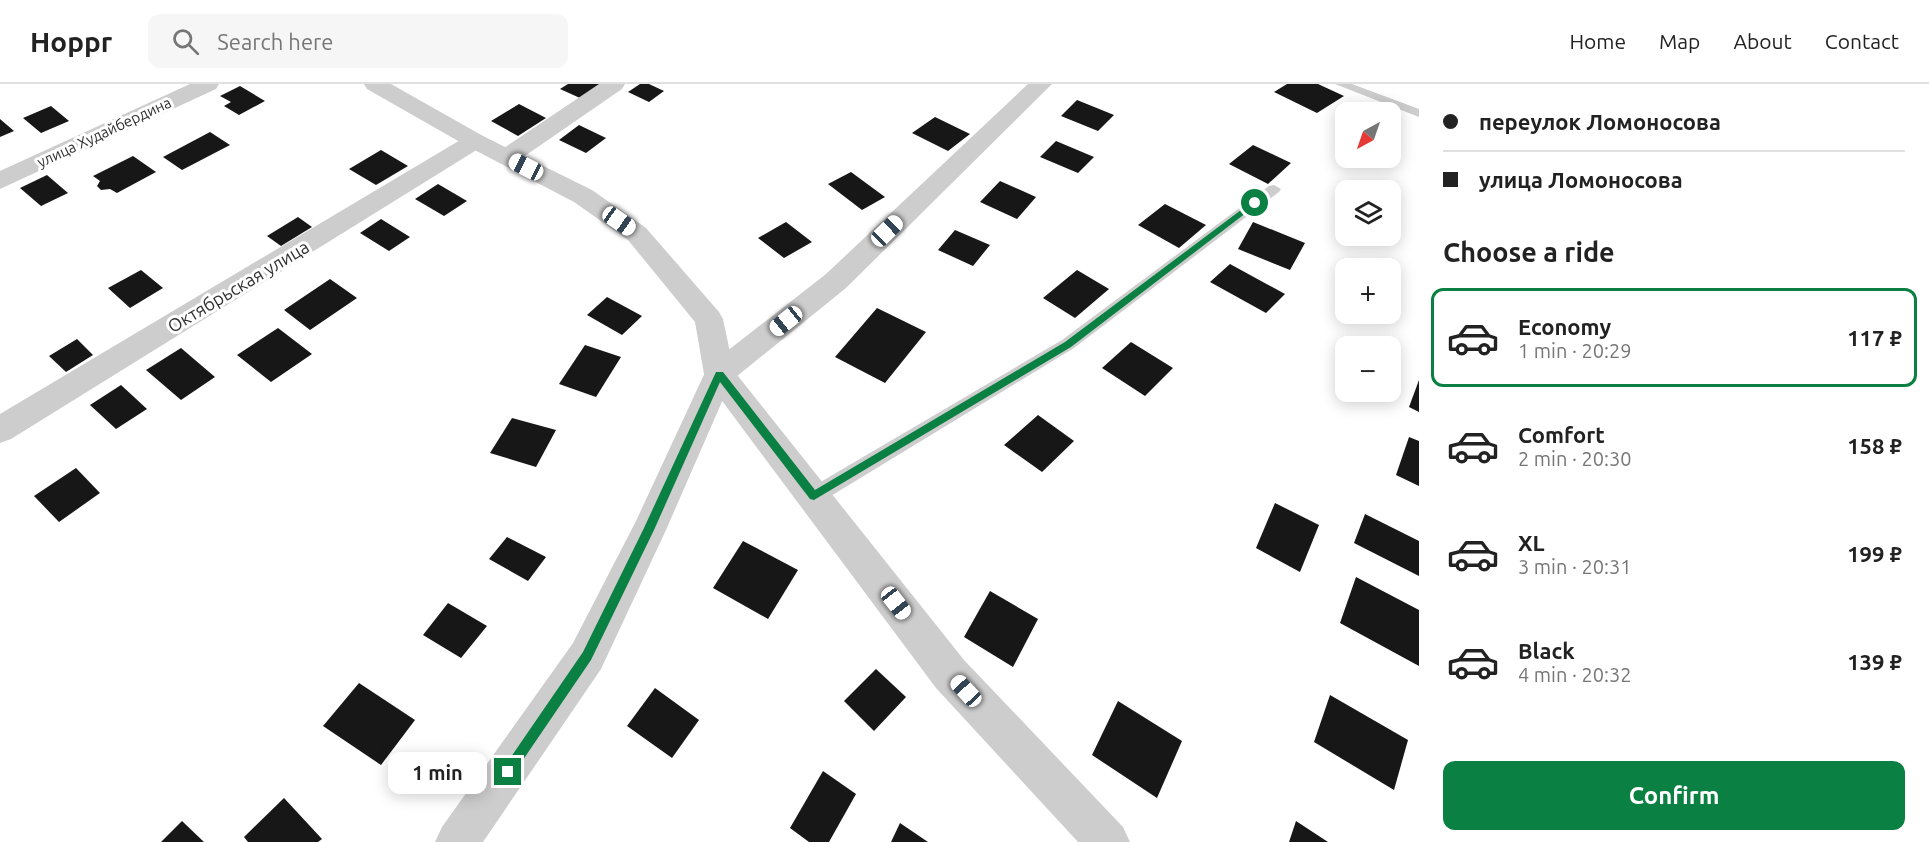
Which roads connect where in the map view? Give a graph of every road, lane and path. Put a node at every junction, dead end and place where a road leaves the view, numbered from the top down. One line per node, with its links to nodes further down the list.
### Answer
1 (208, 84): 9 (street, улица Худайбердина)
2 (375, 84): 7 (street)
3 (614, 84): 8 (street)
4 (1041, 84): 11 (street)
5 (1341, 84): 6 (lane)
6 (1419, 113)
7 (475, 141): 8 (street); 12 (street, Октябрьская улица)
8 (507, 157): 11 (street)
9 (0, 181)
10 (1274, 189): 13 (lane)
11 (719, 374): 13 (street); 14 (street)
12 (0, 430)
13 (814, 496): 15 (street)
14 (457, 842)
15 (1108, 842)

